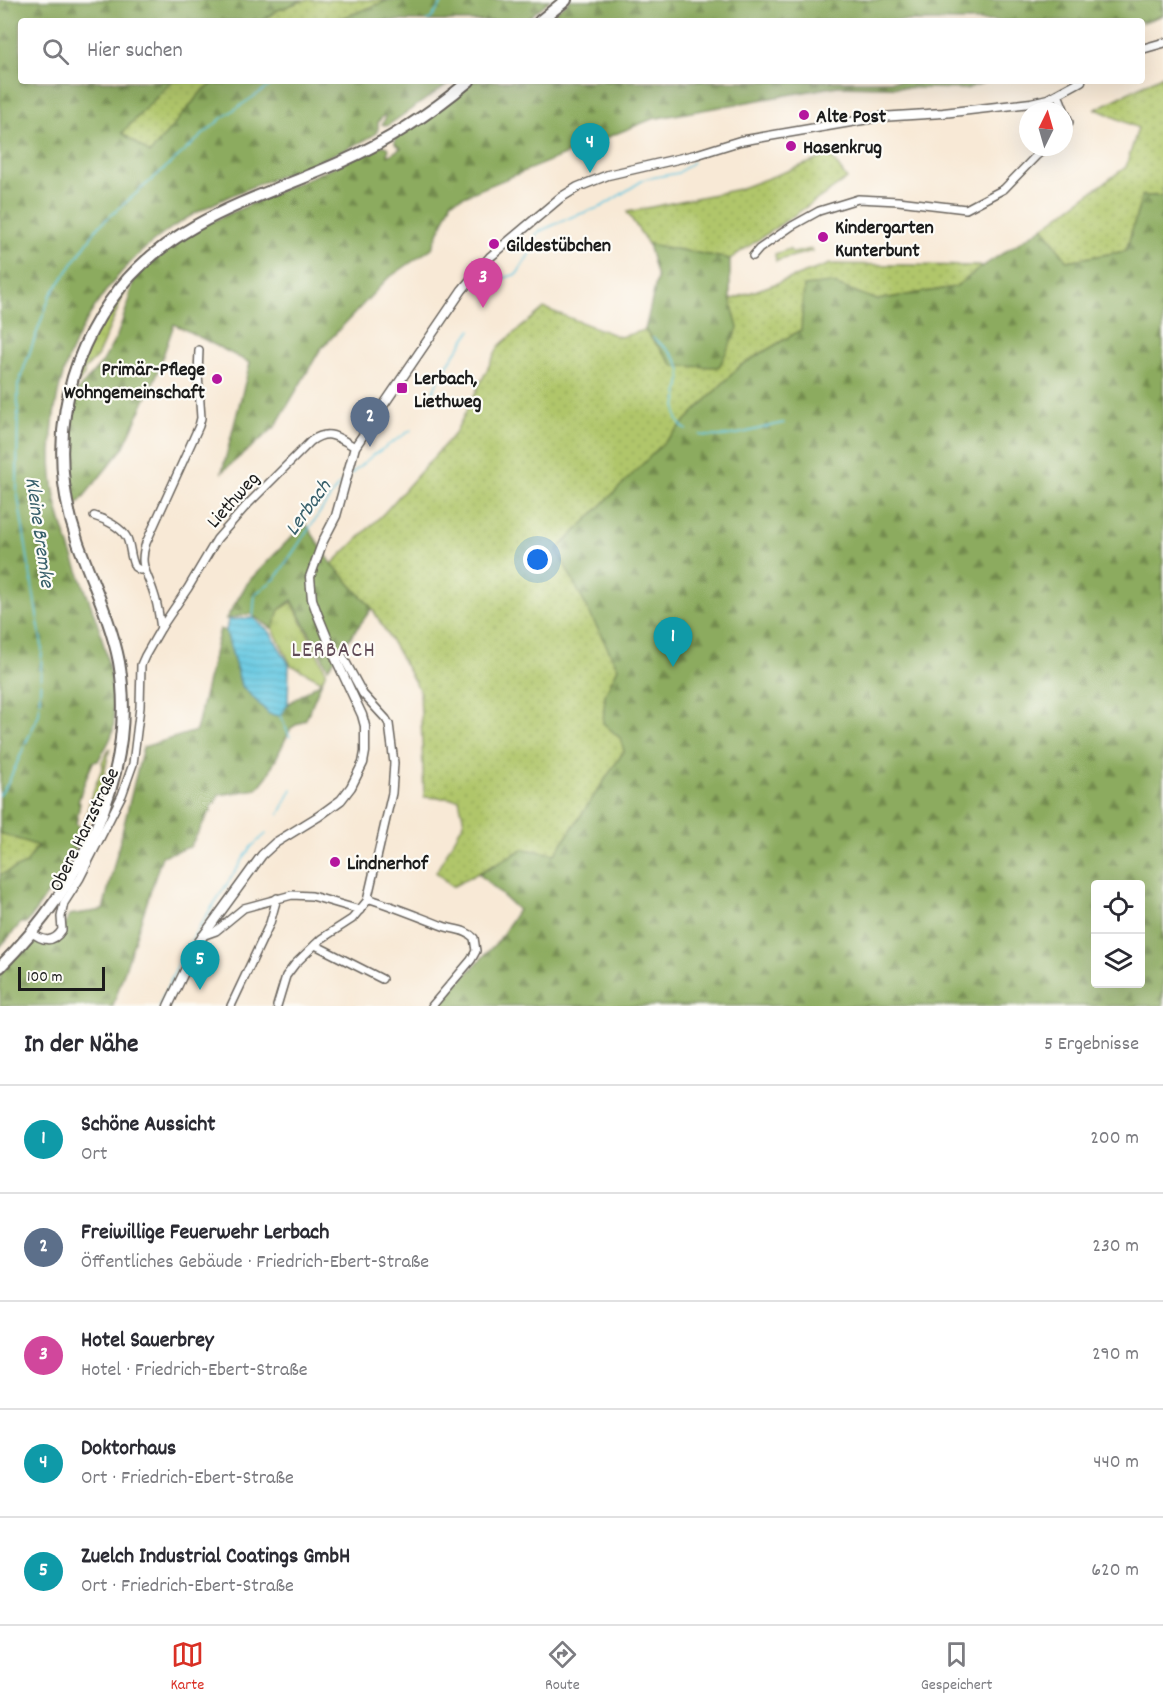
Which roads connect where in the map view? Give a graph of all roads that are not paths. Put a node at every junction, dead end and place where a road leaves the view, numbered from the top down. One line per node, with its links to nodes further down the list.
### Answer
1 (555, 0): 3 (main road)
2 (566, 0): 4 (main road)
3 (534, 18)
4 (544, 18)
5 (1163, 43): 6 (street)
6 (1145, 48)
7 (454, 84): 26 (main road)
8 (465, 84): 23 (main road)
9 (1076, 84): 10 (street)
10 (1058, 94): 11 (street); 15 (street)
11 (1061, 102)
12 (1036, 156): 13 (street)
13 (753, 256)
14 (199, 350): 17 (street)
15 (355, 447): 18 (street, Liethweg); 19 (street)
16 (94, 516): 17 (street)
17 (145, 569): 18 (street)
18 (161, 628): 23 (street, Obere Harzstraße)
19 (335, 657): 22 (street); 24 (street)
20 (277, 898): 22 (street); 24 (street); 30 (street)
21 (370, 899): 32 (street)
22 (360, 910): 25 (street)
23 (31, 932): 27 (main road)
24 (202, 936): 29 (street)
25 (315, 945): 28 (street); 31 (street)
26 (0, 958)
27 (0, 967)
28 (382, 979)
29 (168, 1006)
30 (231, 1006)
31 (277, 1006)
32 (432, 1006)

